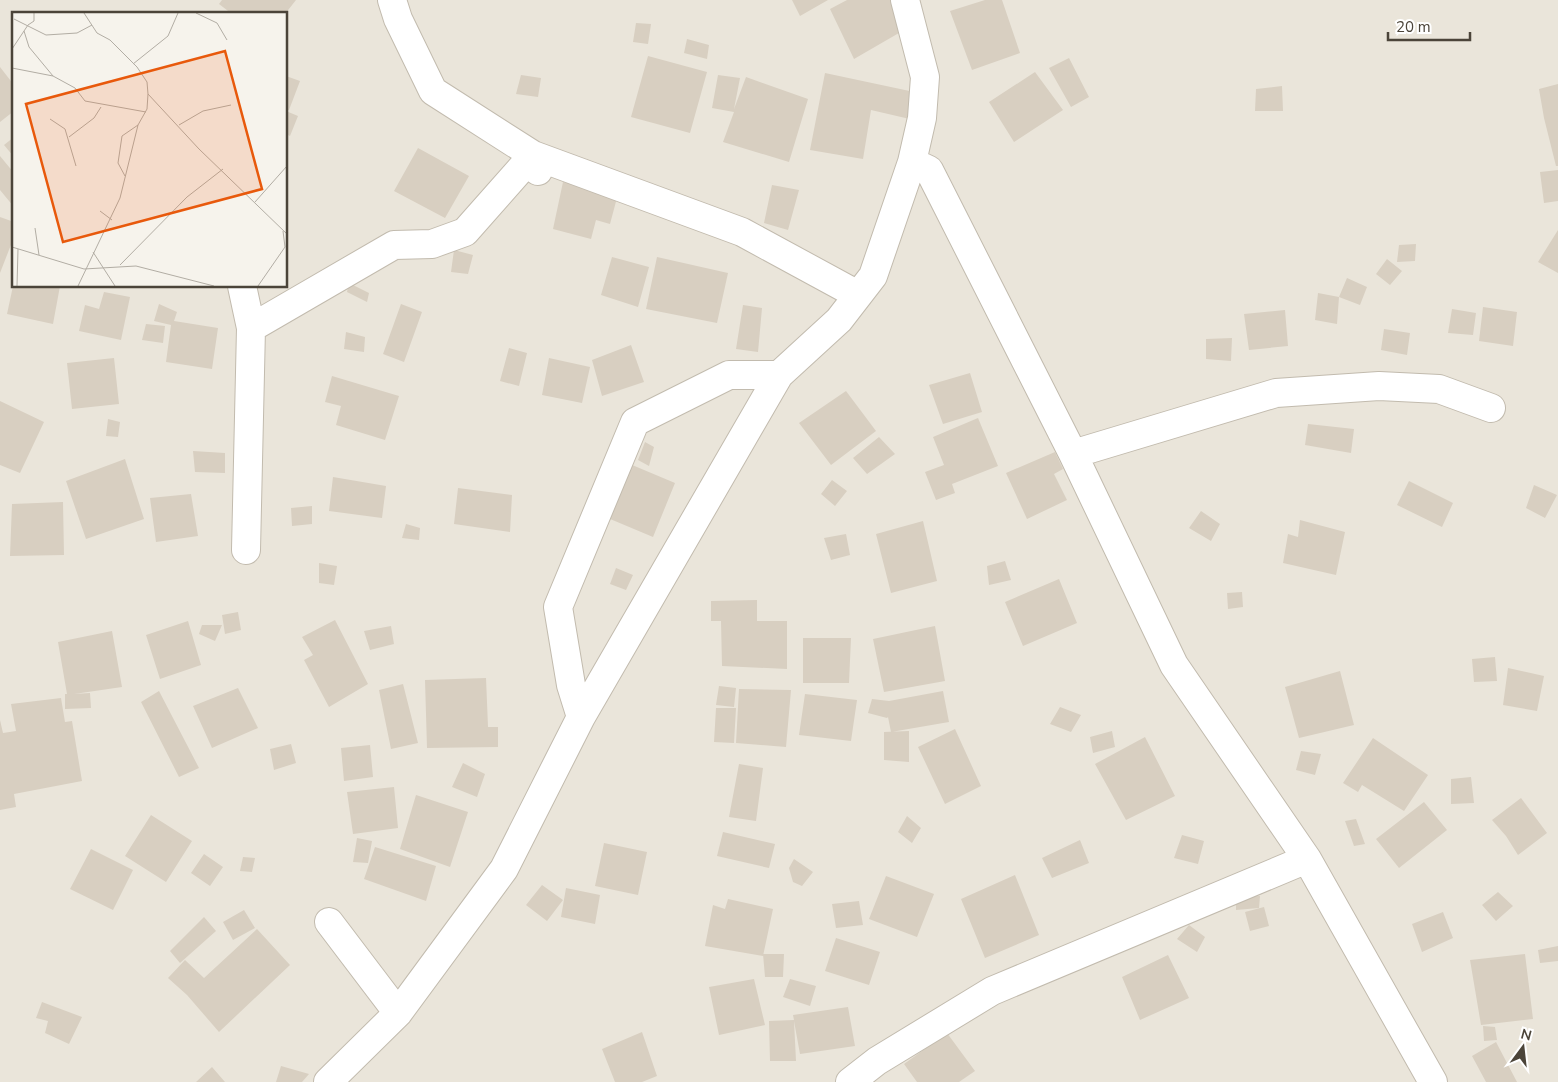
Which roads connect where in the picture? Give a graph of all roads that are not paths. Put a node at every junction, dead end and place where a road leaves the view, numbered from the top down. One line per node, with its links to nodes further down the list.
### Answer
1 (392, 0): 4 (street)
2 (905, 0): 3 (street)
3 (912, 162): 6 (street); 10 (street)
4 (536, 165): 6 (street); 7 (street)
5 (242, 288): 7 (street)
6 (858, 295): 8 (street)
7 (251, 328): 11 (street)
8 (778, 375): 12 (street); 12 (street)
9 (1491, 408): 10 (street)
10 (1073, 454): 13 (street)
11 (246, 550)
12 (581, 717): 15 (street)
13 (1307, 859): 17 (street); 18 (street)
14 (329, 922): 15 (street)
15 (398, 1013): 16 (street)
16 (328, 1082)
17 (850, 1082)
18 (1433, 1082)

